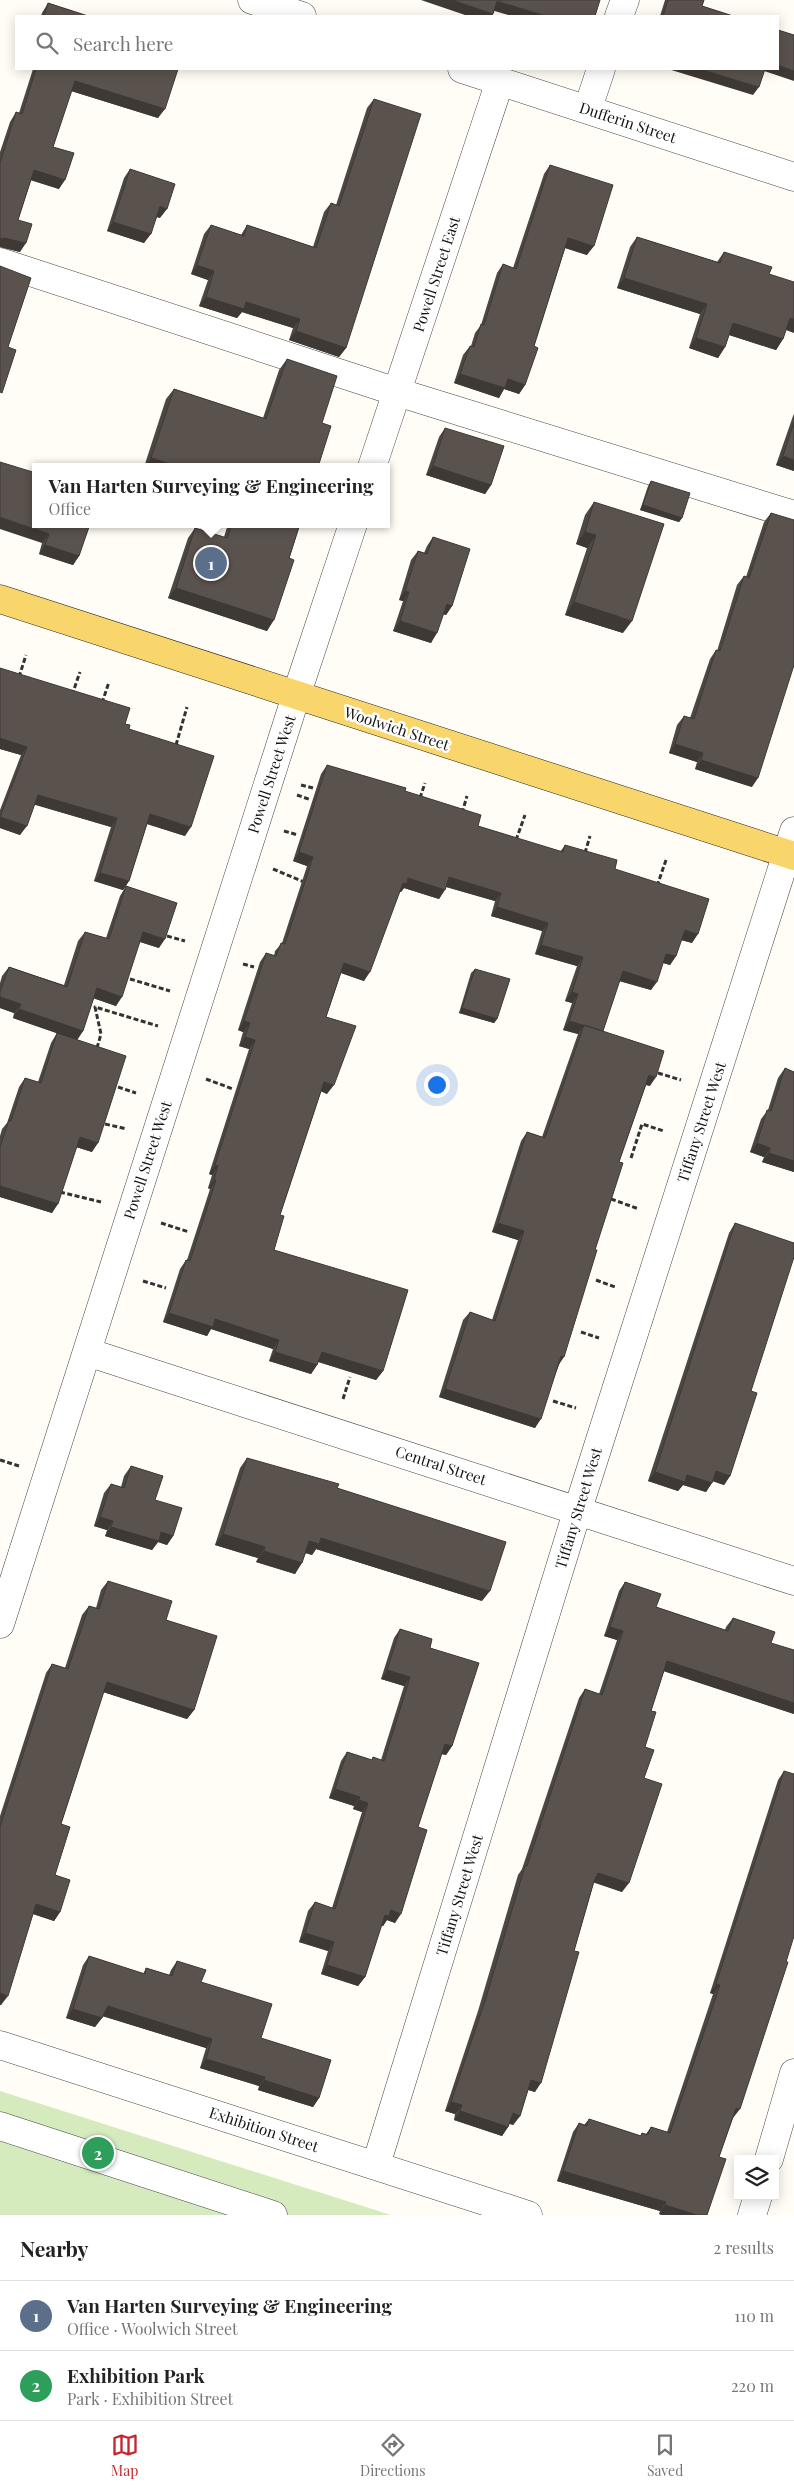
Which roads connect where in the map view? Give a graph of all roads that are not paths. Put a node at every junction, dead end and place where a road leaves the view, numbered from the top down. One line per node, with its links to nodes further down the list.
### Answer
1 (252, 0): 3 (street)
2 (625, 0): 4 (street)
3 (299, 15)
4 (619, 15)
5 (465, 70): 7 (street, Dufferin Street)
6 (601, 70): 8 (street)
7 (500, 81): 8 (street, Dufferin Street); 11 (street, Powell Street East)
8 (588, 108): 9 (street, Dufferin Street)
9 (794, 177)
10 (0, 262): 11 (street)
11 (397, 392): 12 (street, Powell Street East); 13 (street)
12 (373, 463)
13 (794, 515)
14 (352, 528): 16 (street)
15 (0, 598): 16 (main road, Woolwich Street)
16 (296, 696): 17 (main road, Woolwich Street); 18 (street, Powell Street West)
17 (792, 847): 19 (street, Tiffany Street West)
18 (87, 1352): 19 (street, Central Street); 21 (street, Powell Street West)
19 (578, 1509): 20 (street, Central Street); 26 (street, Tiffany Street West)
20 (794, 1580)
21 (0, 1624)
22 (0, 2045): 26 (street, Exhibition Street)
23 (794, 2073): 25 (street)
24 (0, 2126): 28 (street)
25 (770, 2155)
26 (376, 2165): 29 (street, Exhibition Street)
27 (757, 2200): 30 (street)
28 (273, 2215)
29 (528, 2215)
30 (752, 2215)

